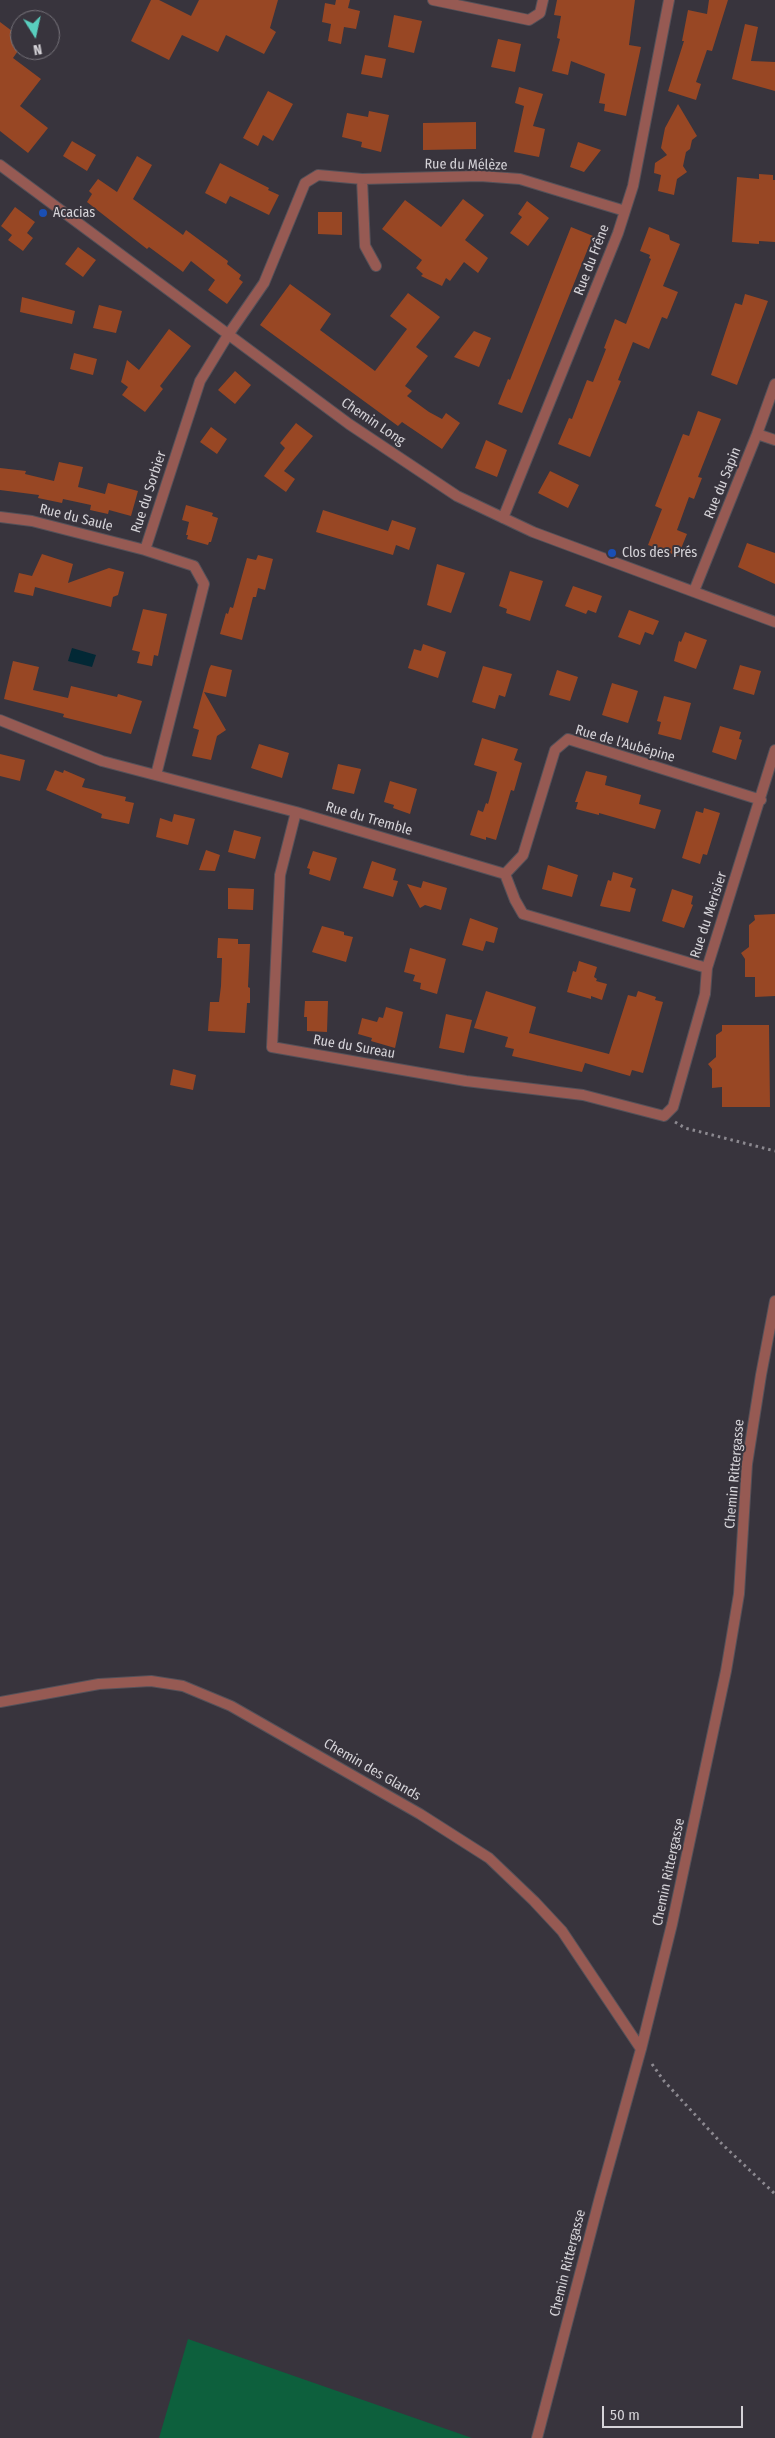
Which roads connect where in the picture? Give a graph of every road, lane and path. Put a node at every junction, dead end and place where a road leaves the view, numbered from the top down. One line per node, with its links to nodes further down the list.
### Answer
1 (433, 0): 2 (street)
2 (543, 0)
3 (669, 0): 6 (street, Rue du Frêne)
4 (0, 165): 8 (street, Chemin Long)
5 (362, 179): 6 (street, Rue du Mélèze); 7 (street); 8 (street, Rue du Mélèze)
6 (625, 211): 13 (street, Rue du Frêne)
7 (376, 266)
8 (228, 335): 13 (street, Chemin Long); 14 (street, Rue du Sorbier)
9 (775, 384): 10 (street, Rue du Sapin)
10 (757, 434): 11 (street); 15 (street, Rue du Sapin)
11 (775, 440)
12 (0, 516): 14 (street, Rue du Saule)
13 (503, 518): 15 (street, Chemin Long)
14 (145, 550): 19 (street, Rue du Sorbier)
15 (694, 591): 16 (street, Chemin Long)
16 (775, 622)
17 (0, 720): 19 (street, Rue du Tremble)
18 (775, 750): 20 (street, Rue du Merisier)
19 (156, 775): 21 (street, Rue du Tremble)
20 (761, 800): 22 (street, Rue de l'Aubépine); 23 (street, Rue du Merisier)
21 (296, 812): 22 (street, Rue du Tremble); 24 (street, Rue du Sureau)
22 (505, 874): 23 (street)
23 (706, 968): 24 (street, Rue du Merisier)
24 (664, 1116): 25 (path)
25 (775, 1151)
26 (775, 1301): 28 (street, Chemin Rittergasse)
27 (0, 1702): 28 (street, Chemin des Glands)
28 (641, 2050): 29 (path); 30 (street, Chemin Rittergasse)
29 (775, 2194)
30 (538, 2438)

